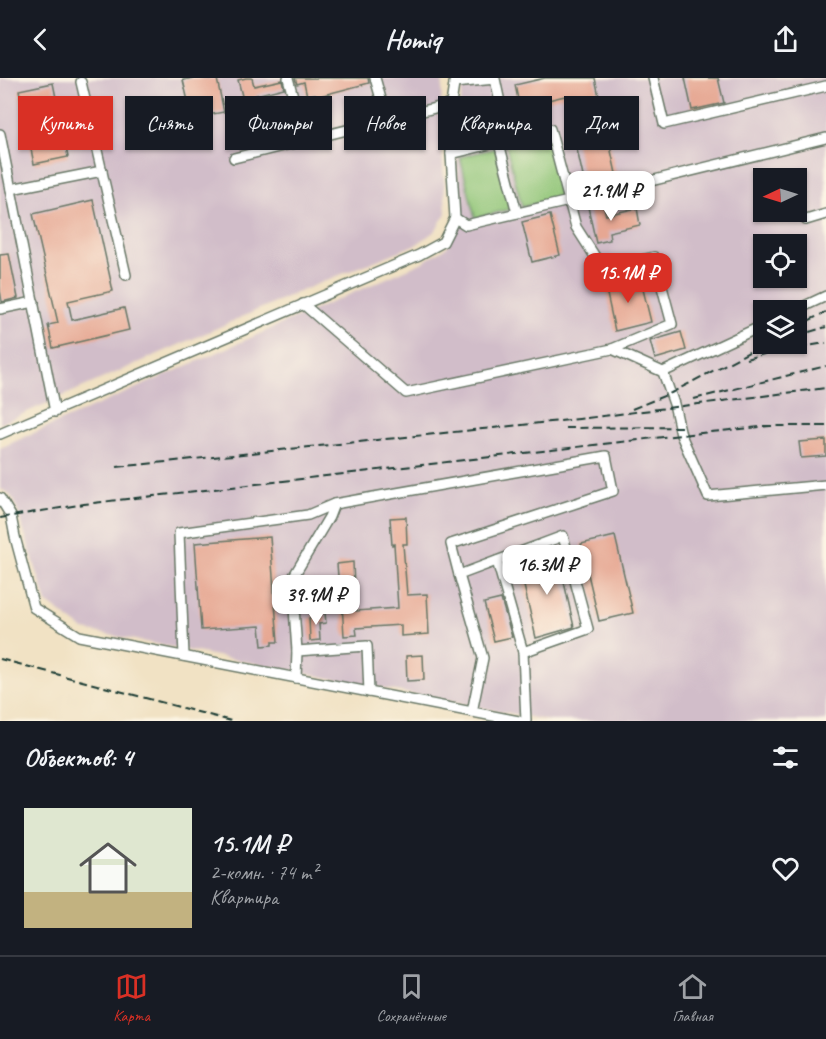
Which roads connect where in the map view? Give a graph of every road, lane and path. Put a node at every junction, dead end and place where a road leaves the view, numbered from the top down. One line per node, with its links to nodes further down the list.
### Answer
1 (288, 78): 7 (street)
2 (375, 78): 8 (street)
3 (653, 78): 6 (street)
4 (454, 80): 9 (street); 10 (street)
5 (81, 82): 20 (street)
6 (826, 86)
7 (293, 96)
8 (380, 96)
9 (452, 96)
10 (497, 96)
11 (0, 134): 21 (street)
12 (552, 137): 22 (street)
13 (826, 138): 22 (street)
14 (267, 150): 19 (street)
15 (451, 150): 18 (street)
16 (467, 150): 18 (street)
17 (506, 150): 23 (street)
18 (451, 154): 25 (street)
19 (234, 158)
20 (102, 171): 21 (street); 27 (street)
21 (11, 189): 29 (street)
22 (569, 201): 23 (street); 34 (street)
23 (517, 213): 25 (street)
24 (826, 214): 26 (street)
25 (455, 218): 30 (street)
26 (807, 220)
27 (126, 275)
28 (826, 296): 31 (street)
29 (34, 302): 32 (street); 36 (street)
30 (303, 304): 34 (street); 36 (street)
31 (807, 305)
32 (0, 309)
33 (753, 330): 35 (street)
34 (612, 349): 35 (street)
35 (663, 372): 38 (street)
36 (55, 412): 37 (street)
37 (0, 434)
38 (826, 484)
39 (0, 498): 45 (street)
40 (334, 504): 42 (street); 43 (street); 45 (street)
41 (498, 561): 42 (street); 44 (street); 44 (street)
42 (459, 575): 48 (street)
43 (297, 651): 46 (street); 47 (street)
44 (523, 651): 50 (street)
45 (184, 656): 46 (street)
46 (296, 678): 47 (street)
47 (369, 692): 48 (street)
48 (472, 712): 49 (street)
49 (519, 721)
50 (526, 721)

